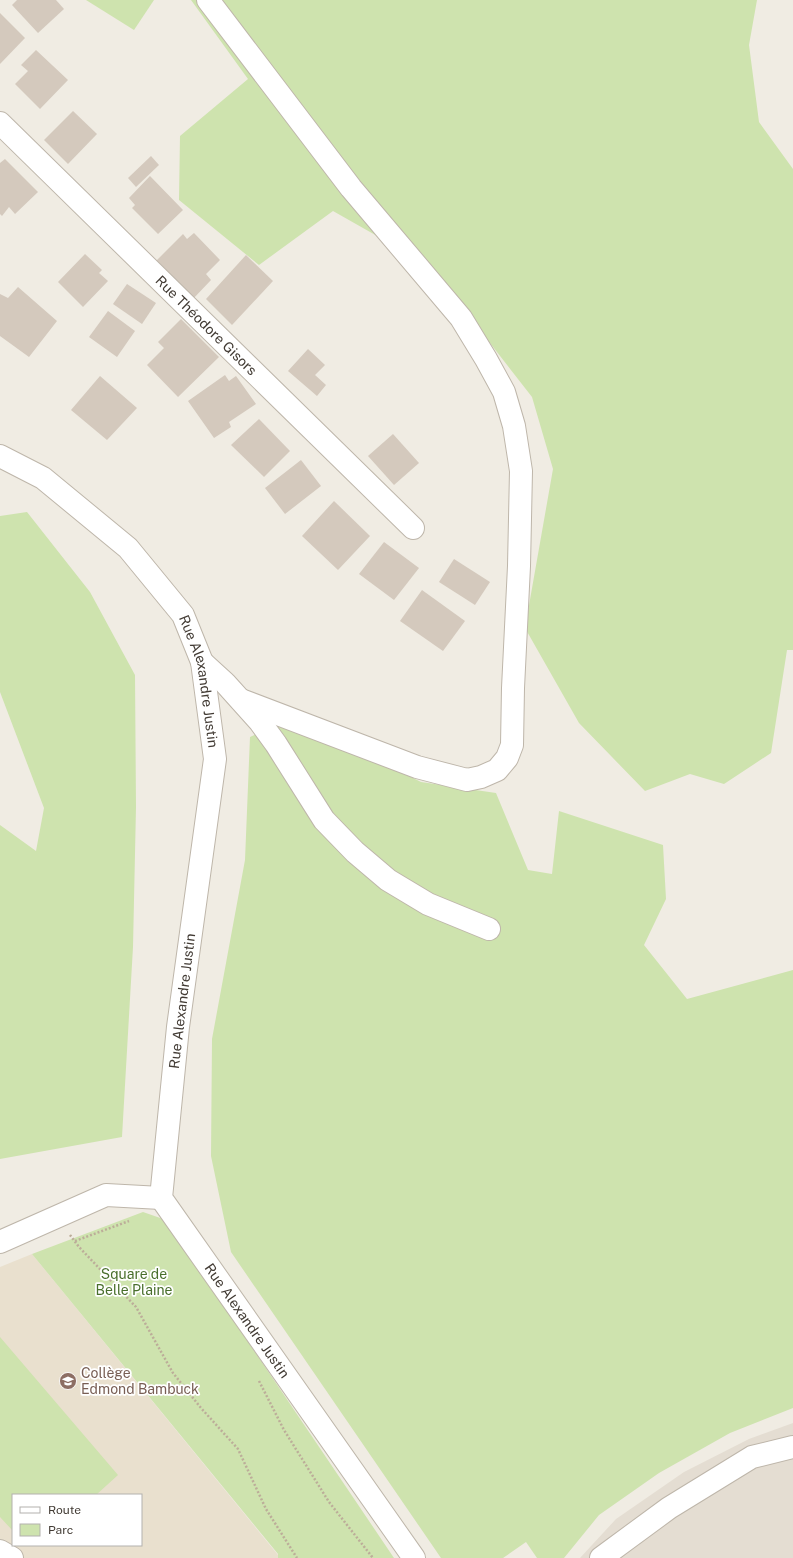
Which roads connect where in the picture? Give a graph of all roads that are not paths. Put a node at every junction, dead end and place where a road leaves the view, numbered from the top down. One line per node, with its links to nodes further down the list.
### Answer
1 (208, 0): 6 (street)
2 (0, 123): 4 (street, Rue Théodore Gisors)
3 (0, 456): 5 (street, Rue Alexandre Justin)
4 (413, 528)
5 (202, 662): 6 (street); 8 (street, Rue Alexandre Justin)
6 (241, 700): 7 (street)
7 (489, 929)
8 (161, 1198): 9 (street); 13 (street, Rue Alexandre Justin)
9 (0, 1242)
10 (793, 1447): 14 (street)
11 (0, 1551): 12 (street)
12 (12, 1558)
13 (414, 1558)
14 (601, 1558)

